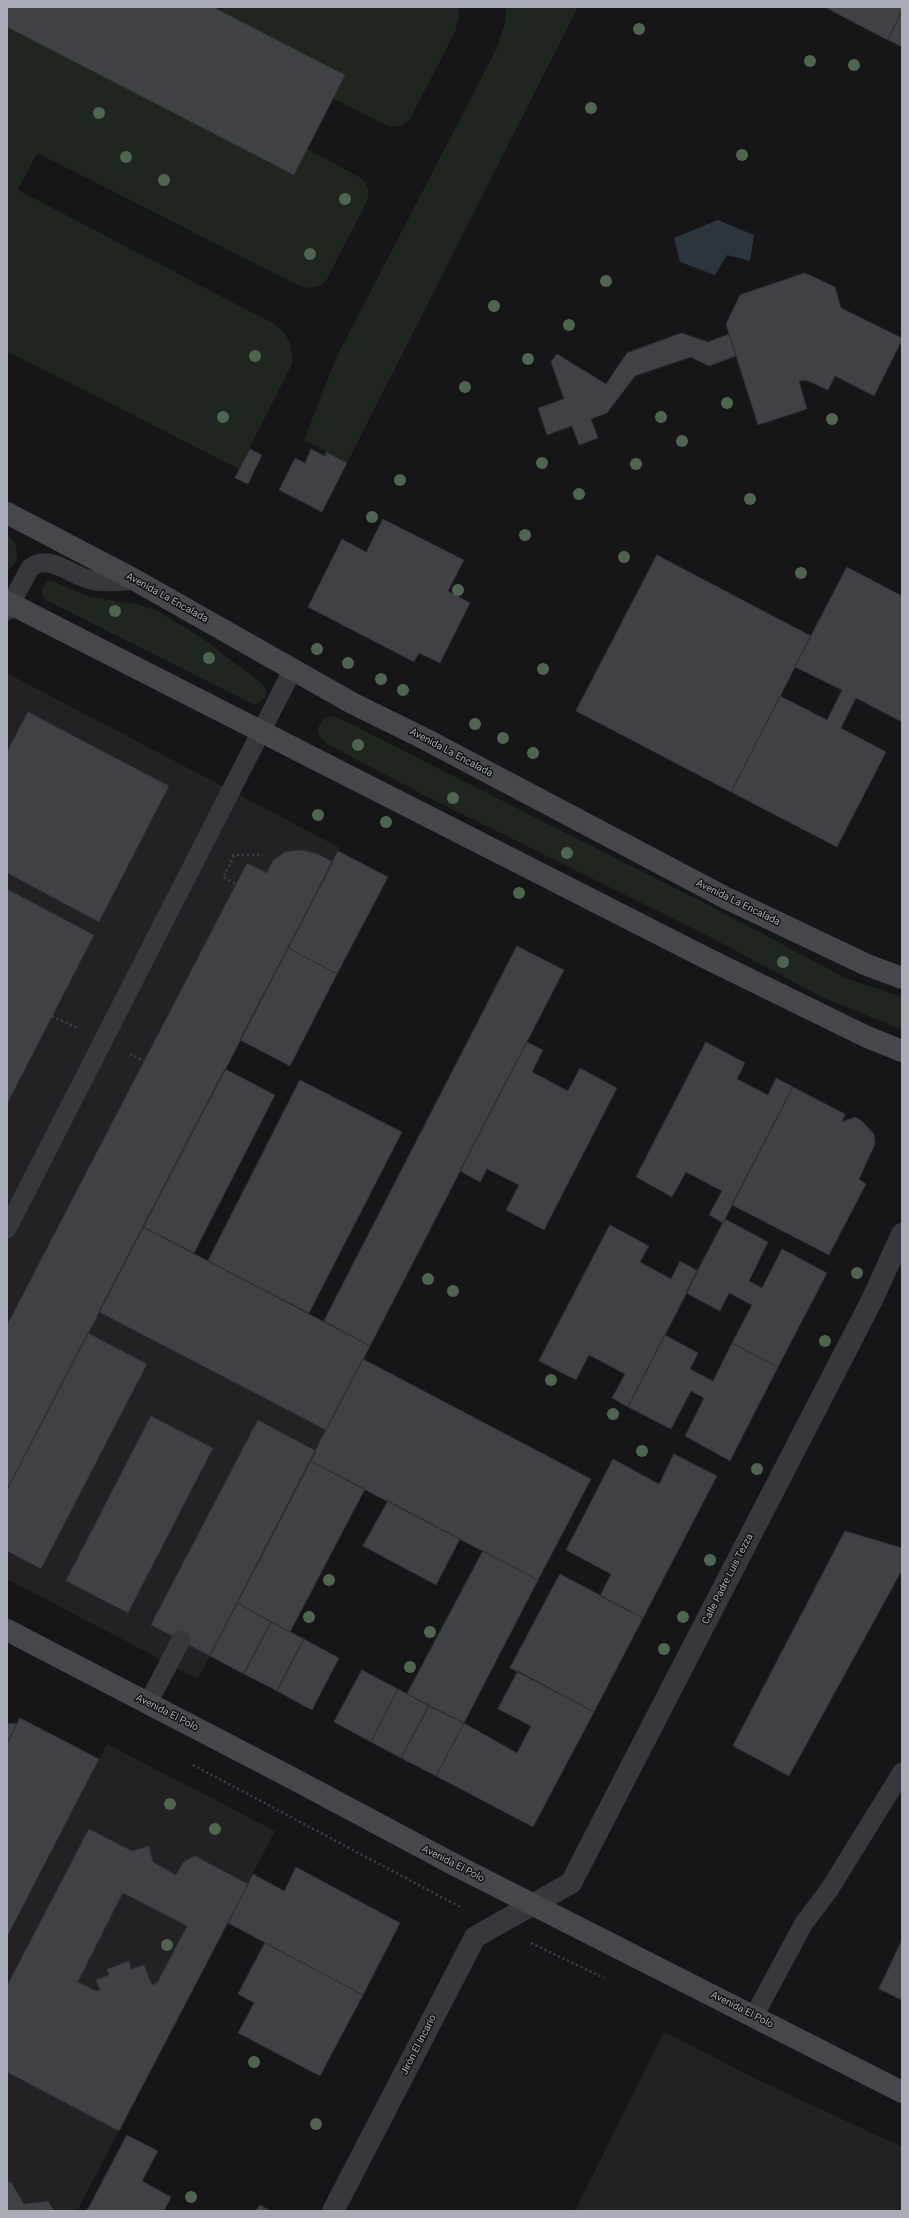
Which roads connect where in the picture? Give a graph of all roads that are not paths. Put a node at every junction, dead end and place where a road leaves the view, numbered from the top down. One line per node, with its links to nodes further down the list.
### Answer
1 (7, 513): 2 (main road, Avenida La Encalada)
2 (135, 580): 3 (lane); 4 (main road, Avenida La Encalada)
3 (8, 605): 5 (main road)
4 (293, 670): 5 (lane); 6 (main road, Avenida La Encalada)
5 (261, 731): 7 (main road); 8 (lane)
6 (902, 978)
7 (902, 1051)
8 (7, 1229)
9 (902, 1234): 14 (street, Calle Padre Luis Tezza)
10 (7, 1630): 12 (main road, Avenida El Polo)
11 (181, 1640): 12 (lane)
12 (148, 1703): 14 (main road, Avenida El Polo)
13 (902, 1772): 15 (lane)
14 (532, 1904): 15 (main road, Avenida El Polo); 17 (street, Jirón El Incario)
15 (754, 2016): 16 (main road, Avenida El Polo)
16 (902, 2092)
17 (333, 2211)

